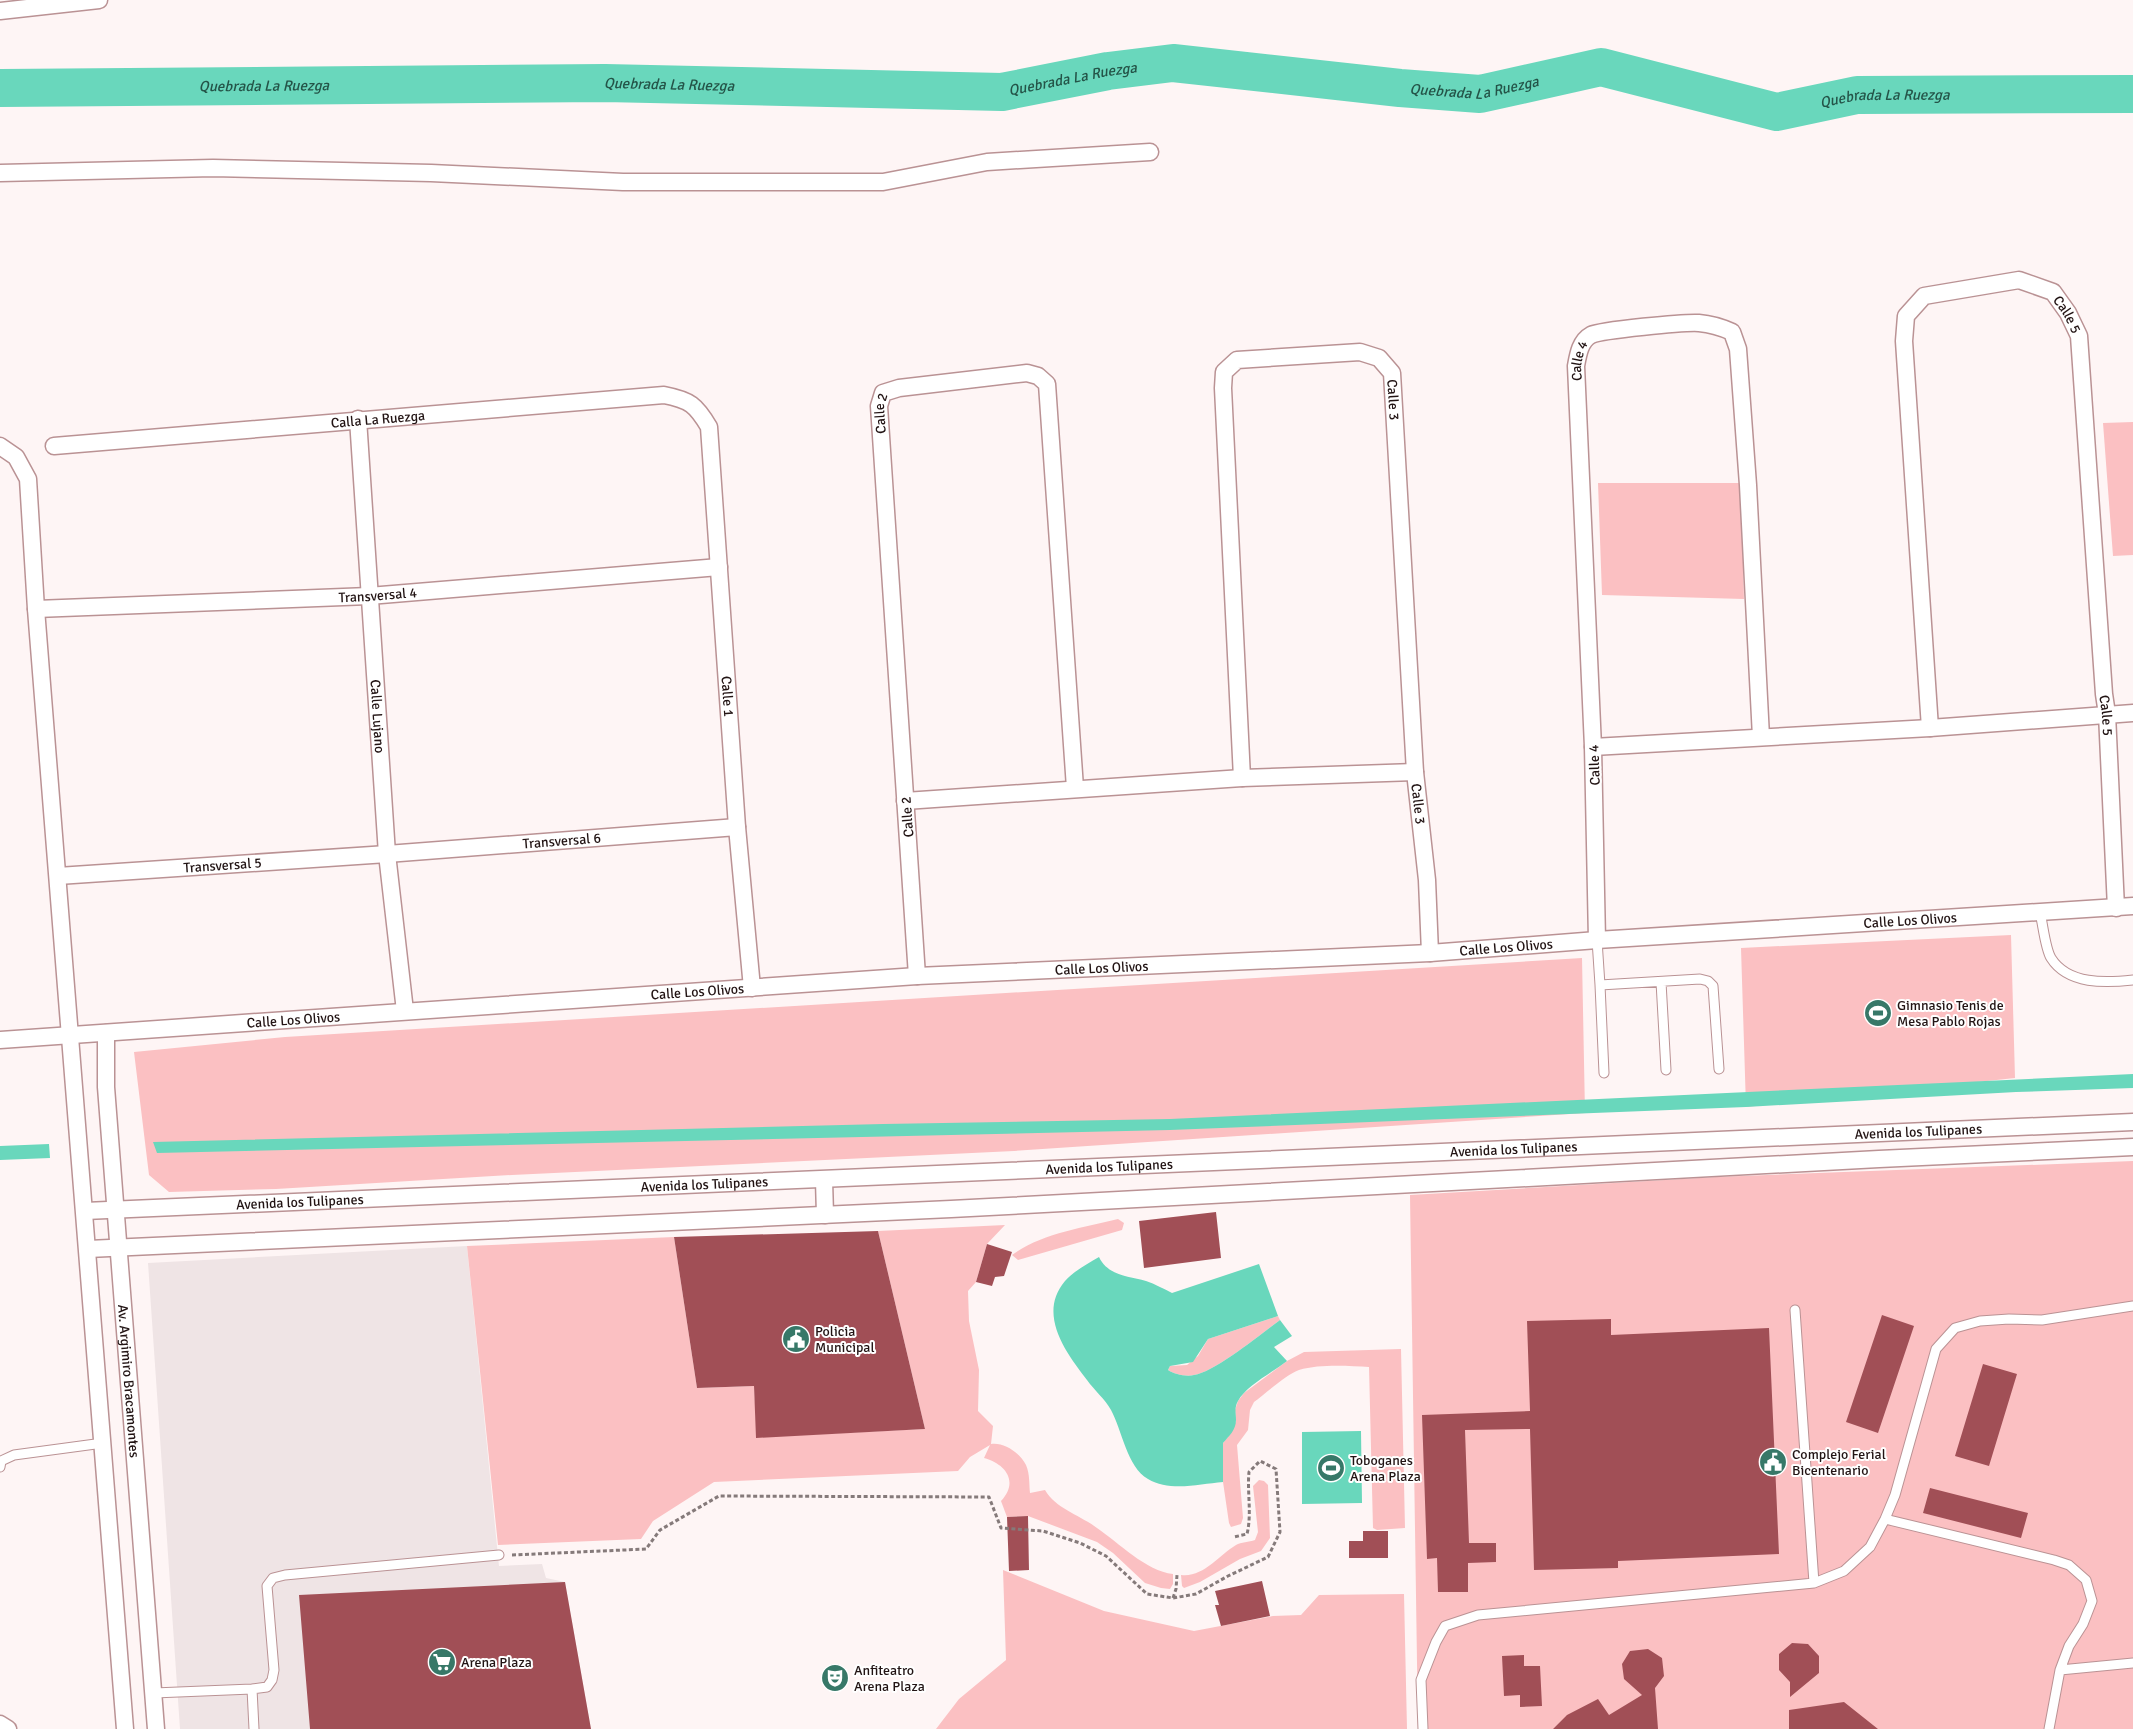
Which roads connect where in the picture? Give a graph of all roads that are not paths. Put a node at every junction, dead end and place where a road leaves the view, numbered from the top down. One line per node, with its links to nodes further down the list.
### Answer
1 (99, 0): 2 (street)
2 (0, 11)
3 (1150, 152): 4 (street)
4 (0, 173)
5 (697, 408): 6 (street, Calla La Ruezga); 9 (street, Calle 1)
6 (358, 420): 8 (street, Calla La Ruezga); 10 (street, Calle Lujano)
7 (0, 446): 11 (street)
8 (54, 446)
9 (719, 567): 10 (street, Transversal 4); 21 (street, Calle 1)
10 (369, 596): 11 (street, Transversal 4); 22 (street, Calle Lujano)
11 (36, 609): 23 (street)
12 (2133, 713): 13 (street)
13 (2107, 714): 14 (street); 14 (street, Calle 5); 25 (street, Calle 5)
14 (1930, 728): 15 (street)
15 (1761, 737): 16 (street); 16 (street, Calle 4)
16 (1593, 747): 27 (street, Calle 4)
17 (1415, 772): 18 (street); 18 (street, Calle 3); 28 (street, Calle 3)
18 (1242, 778): 19 (street)
19 (1075, 788): 20 (street); 20 (street, Calle 2)
20 (906, 801): 29 (street, Calle 2)
21 (737, 827): 22 (street, Transversal 6); 33 (street, Calle 1)
22 (387, 854): 23 (street, Transversal 5); 34 (street, Calle Lujano)
23 (58, 876): 36 (street)
24 (2133, 906): 25 (street, Calle Los Olivos)
25 (2116, 908): 26 (street, Calle Los Olivos)
26 (2040, 912): 27 (street, Calle Los Olivos); 30 (lane)
27 (1597, 940): 28 (street, Calle Los Olivos); 32 (lane)
28 (1430, 953): 29 (street, Calle Los Olivos)
29 (917, 976): 33 (street, Calle Los Olivos)
30 (2133, 980)
31 (1661, 982): 32 (lane); 38 (lane); 39 (lane)
32 (1600, 985): 40 (lane)
33 (752, 988): 34 (street, Calle Los Olivos)
34 (405, 1011): 35 (street, Calle Los Olivos)
35 (106, 1033): 36 (street, Calle Los Olivos); 46 (street, Av. Argimiro Bracamontes)
36 (71, 1035): 37 (street, Calle Los Olivos); 47 (street)
37 (0, 1040)
38 (1719, 1068)
39 (1666, 1070)
40 (1604, 1073)
41 (2133, 1122): 42 (street, Avenida los Tulipanes)
42 (2049, 1126): 44 (street); 45 (street, Avenida los Tulipanes)
43 (2133, 1148): 44 (street, Avenida los Tulipanes)
44 (2050, 1151): 48 (street, Avenida los Tulipanes)
45 (824, 1180): 46 (street, Avenida los Tulipanes); 48 (street)
46 (116, 1210): 47 (street, Avenida los Tulipanes); 49 (street, Av. Argimiro Bracamontes)
47 (84, 1211): 50 (street)
48 (825, 1215): 49 (street, Avenida los Tulipanes)
49 (119, 1248): 50 (street, Avenida los Tulipanes); 61 (street, Av. Argimiro Bracamontes)
50 (88, 1249): 53 (street)
51 (2133, 1306): 55 (lane)
52 (1795, 1310): 57 (lane)
53 (103, 1442): 54 (lane); 64 (street)
54 (0, 1467)
55 (1885, 1519): 57 (lane); 59 (lane)
56 (499, 1555): 60 (lane)
57 (1814, 1583): 67 (lane)
58 (2133, 1663): 59 (lane)
59 (2060, 1670): 68 (lane)
60 (252, 1689): 61 (lane); 66 (lane)
61 (154, 1693): 65 (street, Av. Argimiro Bracamontes)
62 (0, 1724): 63 (street)
63 (8, 1729)
64 (125, 1729)
65 (156, 1729)
66 (254, 1729)
67 (1422, 1729)
68 (2049, 1729)

